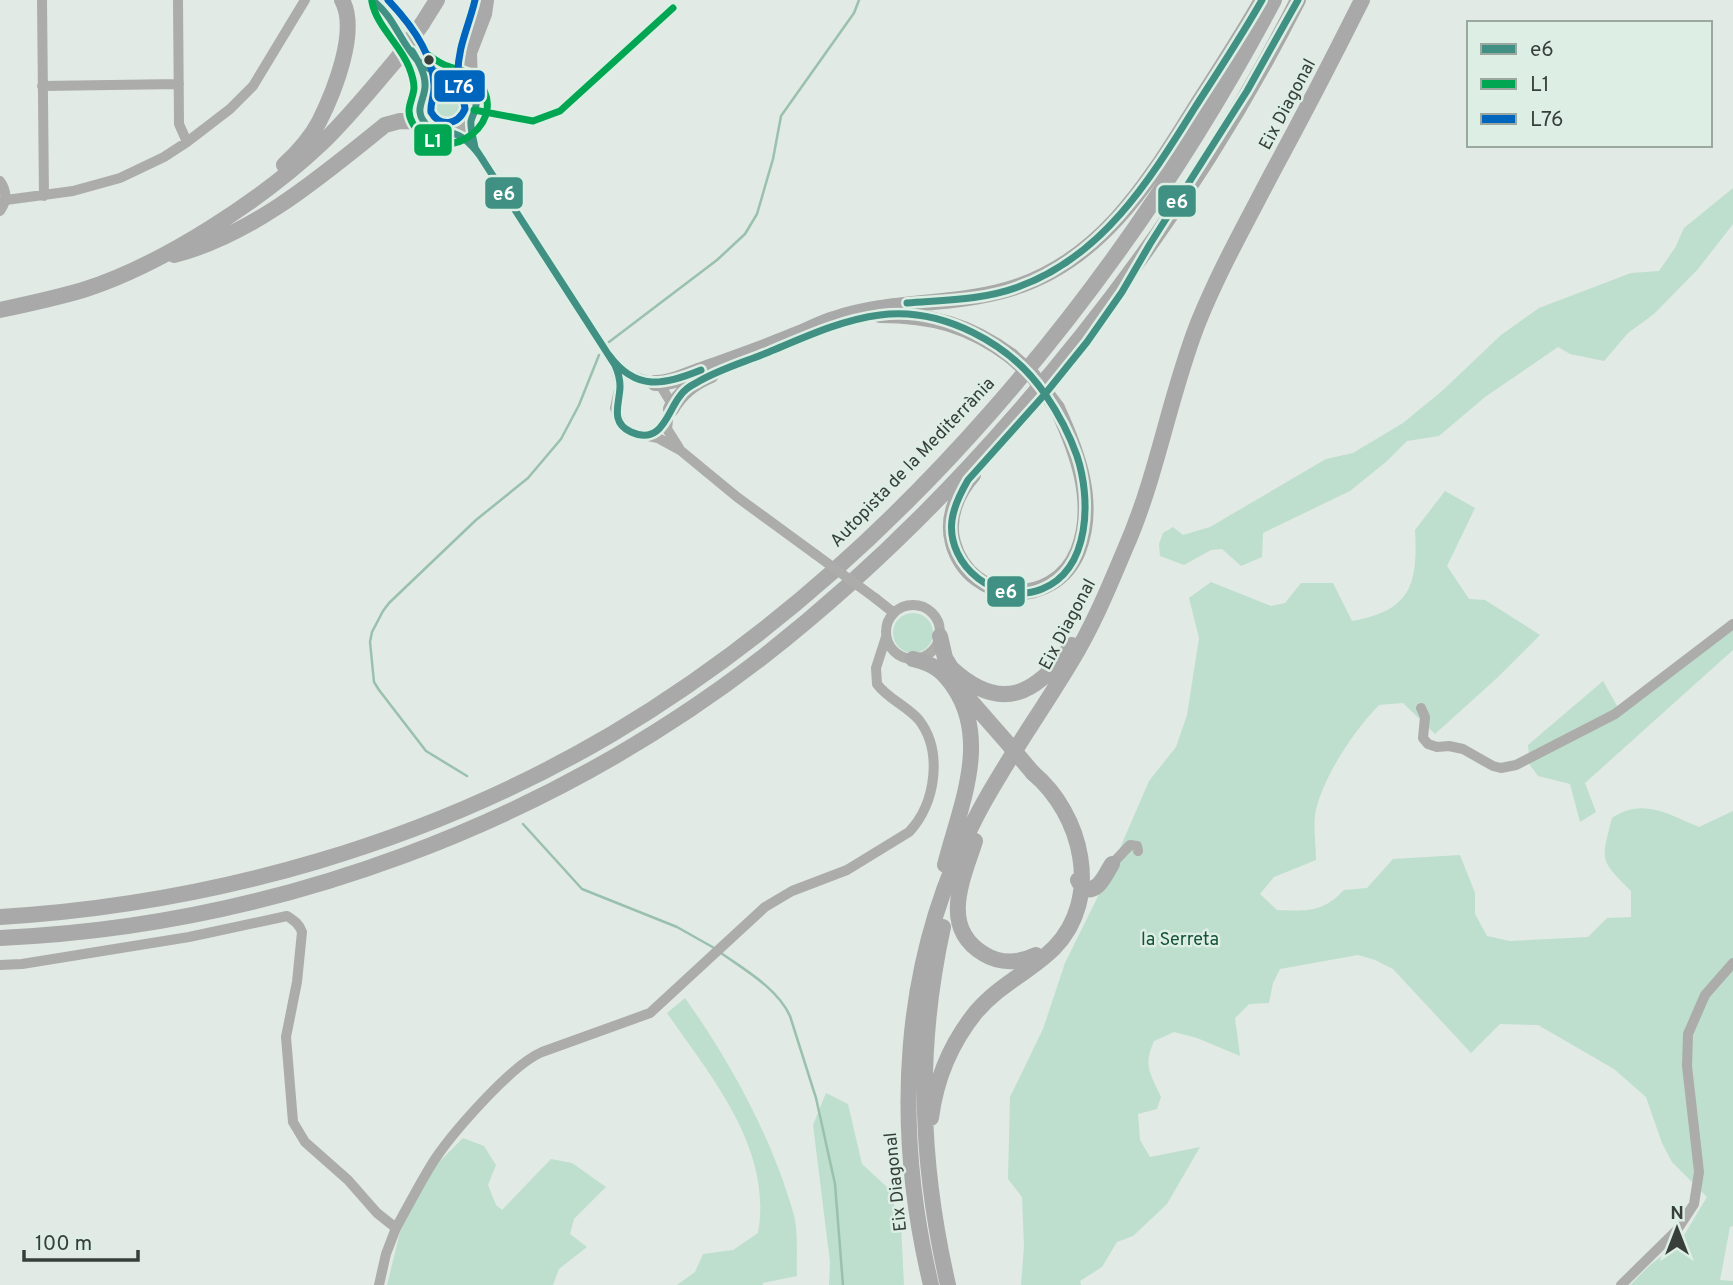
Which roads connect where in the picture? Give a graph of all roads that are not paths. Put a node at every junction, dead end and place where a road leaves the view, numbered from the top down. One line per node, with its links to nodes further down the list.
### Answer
1 (42, 0): 17 (street)
2 (178, 0): 16 (street)
3 (342, 0): 30 (highway)
4 (372, 0): 13 (street)
5 (437, 0): 30 (highway, bridge)
6 (486, 0): 18 (highway)
7 (1262, 0): 33 (highway)
8 (1274, 0): 53 (highway, Autopista de la Mediterrània)
9 (1298, 0): 29 (highway)
10 (1362, 0): 38 (highway, Eix Diagonal)
11 (1371, 0): 48 (highway, Eix Diagonal)
12 (307, 2): 23 (street)
13 (383, 5): 14 (street)
14 (419, 62): 15 (street); 19 (street)
15 (445, 77): 18 (street); 19 (street)
16 (179, 85): 17 (street); 23 (street)
17 (43, 86): 26 (street)
18 (470, 88): 21 (street)
19 (425, 89): 20 (street)
20 (424, 122): 22 (street); 30 (highway)
21 (471, 122): 22 (street); 24 (street)
22 (453, 133): 24 (street)
23 (187, 142): 26 (street)
24 (475, 148): 32 (street)
25 (0, 181): 27 (street)
26 (44, 196): 27 (street)
27 (6, 200): 28 (street)
28 (0, 211)
29 (1153, 239): 35 (highway, bridge); 55 (highway)
30 (148, 262): 31 (highway)
31 (0, 310)
32 (615, 365): 33 (street); 34 (street)
33 (650, 382): 34 (street); 35 (street)
34 (618, 395): 36 (street)
35 (669, 415): 36 (street); 37 (street)
36 (646, 435): 37 (street)
37 (680, 450): 39 (street, bridge)
38 (1106, 593): 45 (highway); 58 (highway, Eix Diagonal)
39 (894, 613): 41 (street); 42 (street)
40 (1733, 624): 46 (street)
41 (940, 636): 43 (street); 45 (highway)
42 (886, 637): 43 (street); 44 (street)
43 (908, 658): 44 (street); 45 (highway)
44 (876, 668): 60 (street)
45 (948, 672): 47 (highway, bridge); 58 (highway)
46 (1421, 708)
47 (1069, 827): 48 (highway); 50 (highway); 51 (highway)
48 (975, 841): 59 (highway, Eix Diagonal)
49 (1138, 851): 50 (street)
50 (1112, 863): 52 (highway)
51 (1081, 886): 52 (highway); 54 (highway)
52 (1098, 886): 54 (highway)
53 (0, 917)
54 (1070, 924): 59 (highway)
55 (0, 937)
56 (1733, 963): 64 (street)
57 (0, 965): 60 (street)
58 (919, 977): 62 (highway, Eix Diagonal)
59 (931, 1190): 63 (highway, Eix Diagonal)
60 (396, 1228): 61 (street)
61 (379, 1285)
62 (931, 1285)
63 (948, 1285)
64 (1622, 1285)

